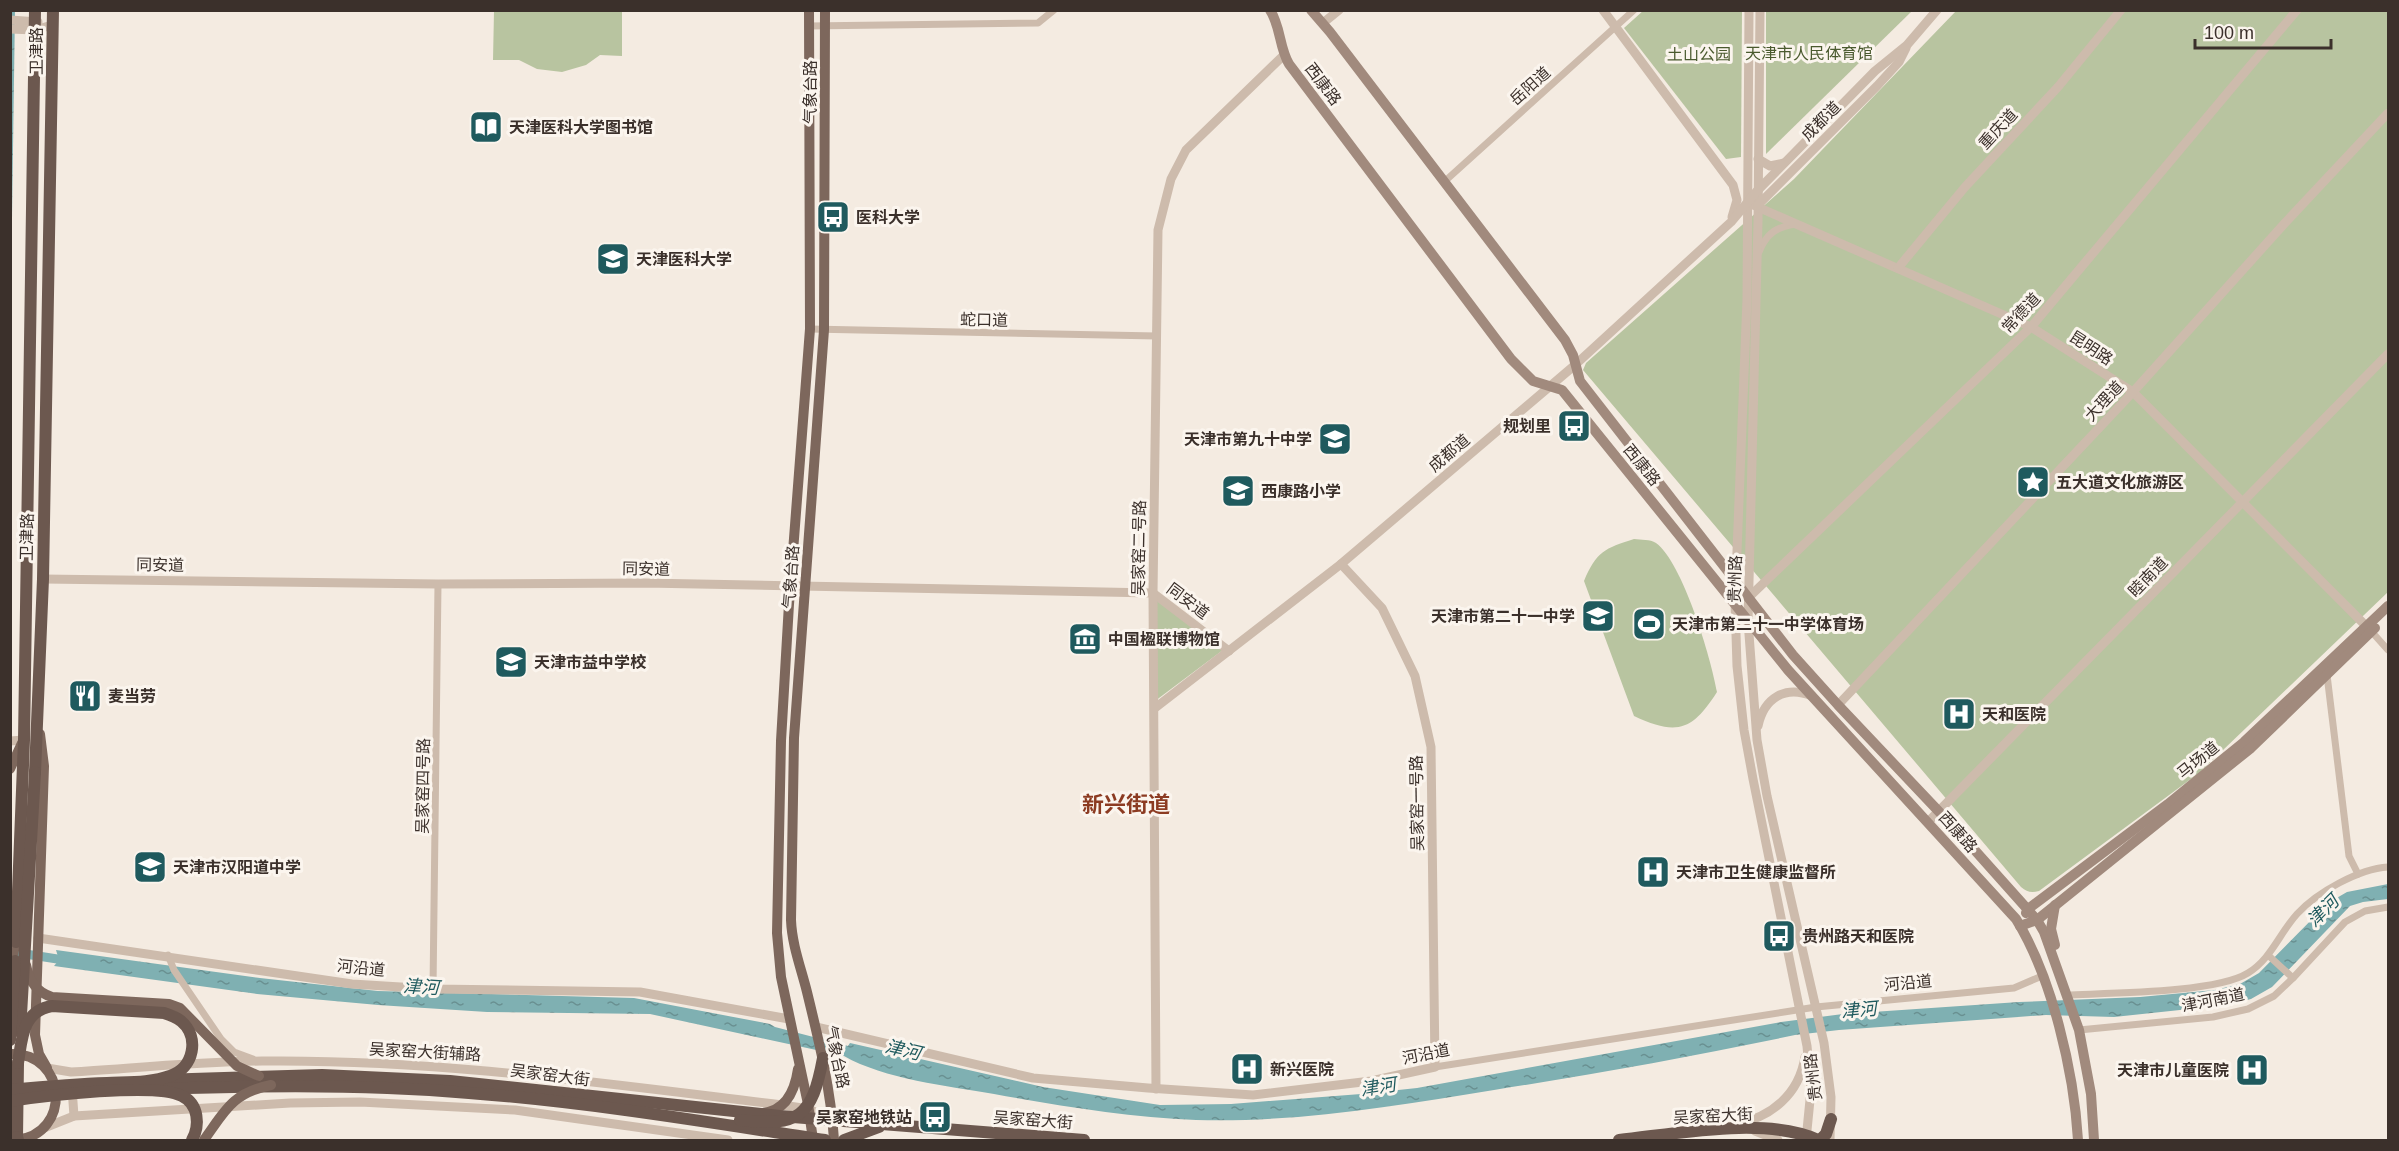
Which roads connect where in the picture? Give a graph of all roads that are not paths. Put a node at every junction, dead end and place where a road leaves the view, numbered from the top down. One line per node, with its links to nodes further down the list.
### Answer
1 (52, 10): 18 (highway, 卫津路)
2 (808, 10): 20 (main road, 气象台路)
3 (825, 10): 19 (main road, 气象台路)
4 (1054, 10): 19 (street)
5 (1270, 10): 23 (main road, 西康路)
6 (1311, 10): 16 (main road, 西康路)
7 (1339, 10): 16 (street)
8 (1603, 10): 21 (street)
9 (1634, 10): 21 (street, 岳阳道)
10 (1749, 10): 29 (street, 贵州路)
11 (1760, 10): 25 (street, 贵州路)
12 (1937, 10): 22 (street, 成都道)
13 (2121, 10): 34 (street, 重庆道)
14 (2297, 10): 35 (street, 常德道)
15 (35, 21): 17 (street); 18 (street); 64 (highway, 卫津路)
16 (1323, 23): 27 (main road, 西康路)
17 (14, 25)
18 (52, 25): 45 (highway, 卫津路)
19 (825, 25): 20 (street); 37 (main road, 气象台路)
20 (808, 26): 36 (main road, 气象台路)
21 (1616, 27): 27 (street, 岳阳道); 31 (street)
22 (1907, 45): 26 (street, 成都道); 30 (street, 成都道)
23 (1284, 55): 38 (street, 吴家窑二号路); 41 (main road, 西康路)
24 (2388, 113): 42 (street, 大理道)
25 (1758, 159): 26 (street); 28 (street, 贵州路)
26 (1786, 162): 28 (street, 成都道)
27 (1444, 182): 40 (main road, 西康路)
28 (1757, 191): 29 (street, 成都道); 30 (street, 贵州路)
29 (1747, 204): 30 (street); 31 (street, 成都道); 46 (street, 贵州路)
30 (1758, 205): 32 (street, 昆明路); 33 (street, 贵州路)
31 (1731, 222): 40 (street, 成都道)
32 (1799, 224): 33 (street); 34 (street, 昆明路)
33 (1758, 254): 51 (street, 贵州路)
34 (1898, 268): 35 (street, 昆明路)
35 (2031, 327): 42 (street, 昆明路); 51 (street, 常德道)
36 (810, 330): 37 (street, 蛇口道); 48 (main road, 气象台路)
37 (824, 330): 38 (street, 蛇口道); 49 (main road, 气象台路)
38 (1157, 336): 50 (street, 吴家窑二号路)
39 (2388, 354): 43 (street, 睦南道)
40 (1575, 365): 41 (street, 成都道); 46 (main road, 西康路)
41 (1552, 385): 44 (street, 成都道); 52 (main road, 西康路)
42 (2133, 392): 43 (street, 昆明路); 61 (street, 大理道)
43 (2243, 501): 56 (street, 昆明路); 68 (street, 睦南道)
44 (1341, 564): 58 (street, 成都道); 99 (street, 吴家窑一号路)
45 (43, 579): 47 (street, 同安道); 63 (highway, 卫津路)
46 (1736, 580): 51 (main road, 西康路); 52 (street, 贵州路)
47 (438, 584): 48 (street, 同安道); 86 (street, 吴家窑四号路)
48 (790, 586): 49 (street, 同安道); 90 (main road, 气象台路)
49 (805, 587): 50 (street, 同安道); 91 (main road, 气象台路)
50 (1153, 593): 58 (street, 同安道); 62 (street, 吴家窑二号路)
51 (1749, 597): 52 (street, 常德道); 55 (street, 贵州路); 61 (main road, 西康路)
52 (1736, 602): 55 (main road, 西康路); 89 (street, 贵州路)
53 (2388, 606): 56 (main road, 马场道)
54 (2388, 616): 56 (main road, 马场道)
55 (1748, 621): 60 (main road, 西康路); 65 (street, 贵州路)
56 (2368, 629): 57 (street); 59 (main road, 马场道); 74 (main road, 马场道)
57 (2388, 650)
58 (1229, 651): 62 (street, 成都道)
59 (2327, 675): 72 (street); 75 (main road, 马场道)
60 (1815, 698): 65 (street); 69 (main road, 西康路)
61 (1838, 705): 68 (main road, 西康路)
62 (1155, 708): 105 (street, 吴家窑二号路)
63 (38, 710): 67 (highway, 卫津路); 79 (main road)
64 (24, 740): 66 (street); 67 (highway, 卫津路)
65 (1757, 740): 88 (street, 贵州路)
66 (10, 741)
67 (22, 771): 80 (highway, 卫津路, bridge)
68 (1939, 811): 69 (street, 睦南道); 73 (main road, 西康路)
69 (1929, 821): 70 (main road, 西康路)
70 (1950, 845): 77 (main road); 78 (main road, 西康路)
71 (2388, 867): 72 (street)
72 (2358, 874): 82 (street)
73 (2008, 889): 74 (main road); 77 (main road, 西康路)
74 (2053, 891): 77 (main road, 马场道)
75 (2056, 903): 77 (main road, 马场道); 87 (main road)
76 (2388, 907): 85 (street, 津河南道)
77 (2031, 914): 78 (main road, 马场道); 87 (main road)
78 (2020, 926): 84 (main road)
79 (38, 938): 81 (street, 河沿道); 100 (main road)
80 (20, 944): 83 (main road); 93 (highway, 卫津路, bridge); 96 (highway, 卫津路, bridge); 102 (main road, bridge)
81 (168, 955): 86 (street, 河沿道); 98 (street)
82 (2269, 956): 85 (street); 87 (street)
83 (10, 966)
84 (2042, 976): 88 (street, 河沿道); 134 (main road)
85 (2293, 978): 92 (street, 津河南道)
86 (433, 989): 90 (street, 河沿道)
87 (2067, 995): 92 (main road)
88 (1816, 1006): 89 (street, 河沿道); 113 (street, 贵州路)
89 (1801, 1010): 94 (street, 贵州路); 99 (street, 河沿道)
90 (790, 1023): 97 (main road, 气象台路)
91 (816, 1029): 95 (main road, 气象台路); 105 (street, 河沿道)
92 (2079, 1030): 135 (main road)
93 (10, 1040)
94 (1807, 1046): 119 (street); 122 (street, 贵州路)
95 (823, 1058): 110 (highway); 115 (main road, 气象台路)
96 (14, 1059): 100 (main road); 103 (highway, bridge); 123 (highway, bridge)
97 (799, 1060): 109 (main road); 110 (main road, 气象台路)
98 (261, 1061): 101 (street, 吴家窑大街辅路); 109 (street, 吴家窑大街辅路)
99 (1435, 1066): 105 (street, 河沿道)
100 (47, 1068): 101 (street, 吴家窑大街辅路); 118 (main road)
101 (71, 1072): 112 (street)
102 (259, 1076): 103 (highway, 吴家窑大街, bridge); 108 (highway, 吴家窑大街)
103 (151, 1085): 104 (highway, 吴家窑大街, bridge); 106 (highway, 吴家窑大街, bridge); 107 (highway, 吴家窑大街, bridge); 125 (highway, bridge)
104 (271, 1085): 108 (highway, 吴家窑大街); 126 (main road, bridge)
105 (1156, 1089)
106 (10, 1090)
107 (10, 1101)
108 (623, 1105): 111 (highway, 吴家窑大街); 114 (highway, 吴家窑大街)
109 (782, 1105): 110 (street, 吴家窑大街辅路); 111 (main road)
110 (806, 1111): 111 (highway, 吴家窑大街); 115 (highway, 吴家窑大街); 116 (highway); 121 (main road, 气象台路)
111 (747, 1112): 116 (main road)
112 (74, 1116): 118 (street); 127 (street)
113 (1832, 1119): 122 (highway); 133 (street, 贵州路)
114 (691, 1120): 116 (highway); 121 (highway, 吴家窑大街)
115 (833, 1120): 117 (highway, 吴家窑大街); 128 (main road, 气象台路)
116 (781, 1123): 121 (main road)
117 (892, 1125): 129 (highway); 130 (highway, 吴家窑大街)
118 (44, 1128): 123 (main road); 124 (main road)
119 (1704, 1130): 120 (highway, 吴家窑大街); 131 (highway, 吴家窑大街)
120 (1752, 1130): 122 (highway, 吴家窑大街); 132 (street)
121 (812, 1139)
122 (1813, 1139)
123 (17, 1140)
124 (35, 1140)
125 (192, 1140)
126 (204, 1140)
127 (728, 1140)
128 (834, 1140)
129 (844, 1140)
130 (1084, 1140)
131 (1619, 1140)
132 (1778, 1140)
133 (1830, 1140)
134 (2078, 1140)
135 (2094, 1140)

